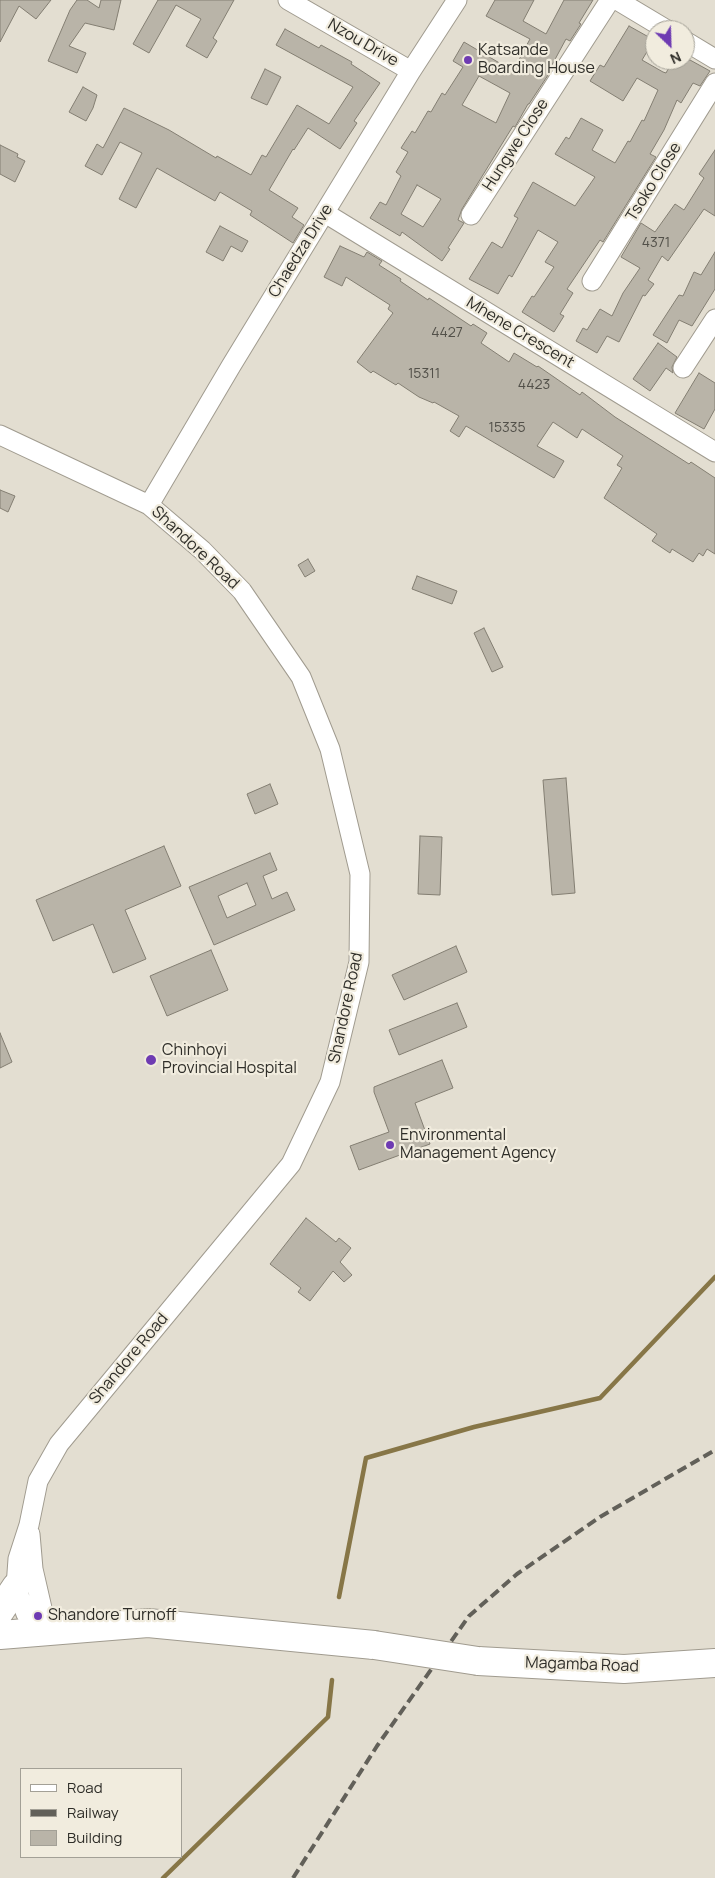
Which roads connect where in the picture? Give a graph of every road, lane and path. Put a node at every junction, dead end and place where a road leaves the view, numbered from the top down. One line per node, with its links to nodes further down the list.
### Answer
1 (288, 0): 8 (street, Nzou Drive)
2 (457, 0): 8 (street, Chaedza Drive)
3 (610, 0): 11 (street, Hungwe Close)
4 (617, 0): 5 (street)
5 (650, 20)
6 (695, 47): 7 (street)
7 (715, 59)
8 (411, 71): 10 (street, Chaedza Drive)
9 (715, 83): 12 (street, Tsoko Close)
10 (325, 213): 16 (street, Mhene Crescent); 17 (street, Chaedza Drive)
11 (471, 215)
12 (592, 281)
13 (715, 319): 14 (street)
14 (684, 368)
15 (0, 435): 17 (street, Shandore Road)
16 (715, 452)
17 (149, 505): 18 (street, Shandore Road)
18 (29, 1525): 19 (street); 21 (street)
19 (16, 1587): 20 (highway); 21 (street)
20 (0, 1611)
21 (47, 1630): 22 (highway, Magamba Road); 23 (highway, Magamba Road, bridge)
22 (0, 1635)
23 (715, 1663)

